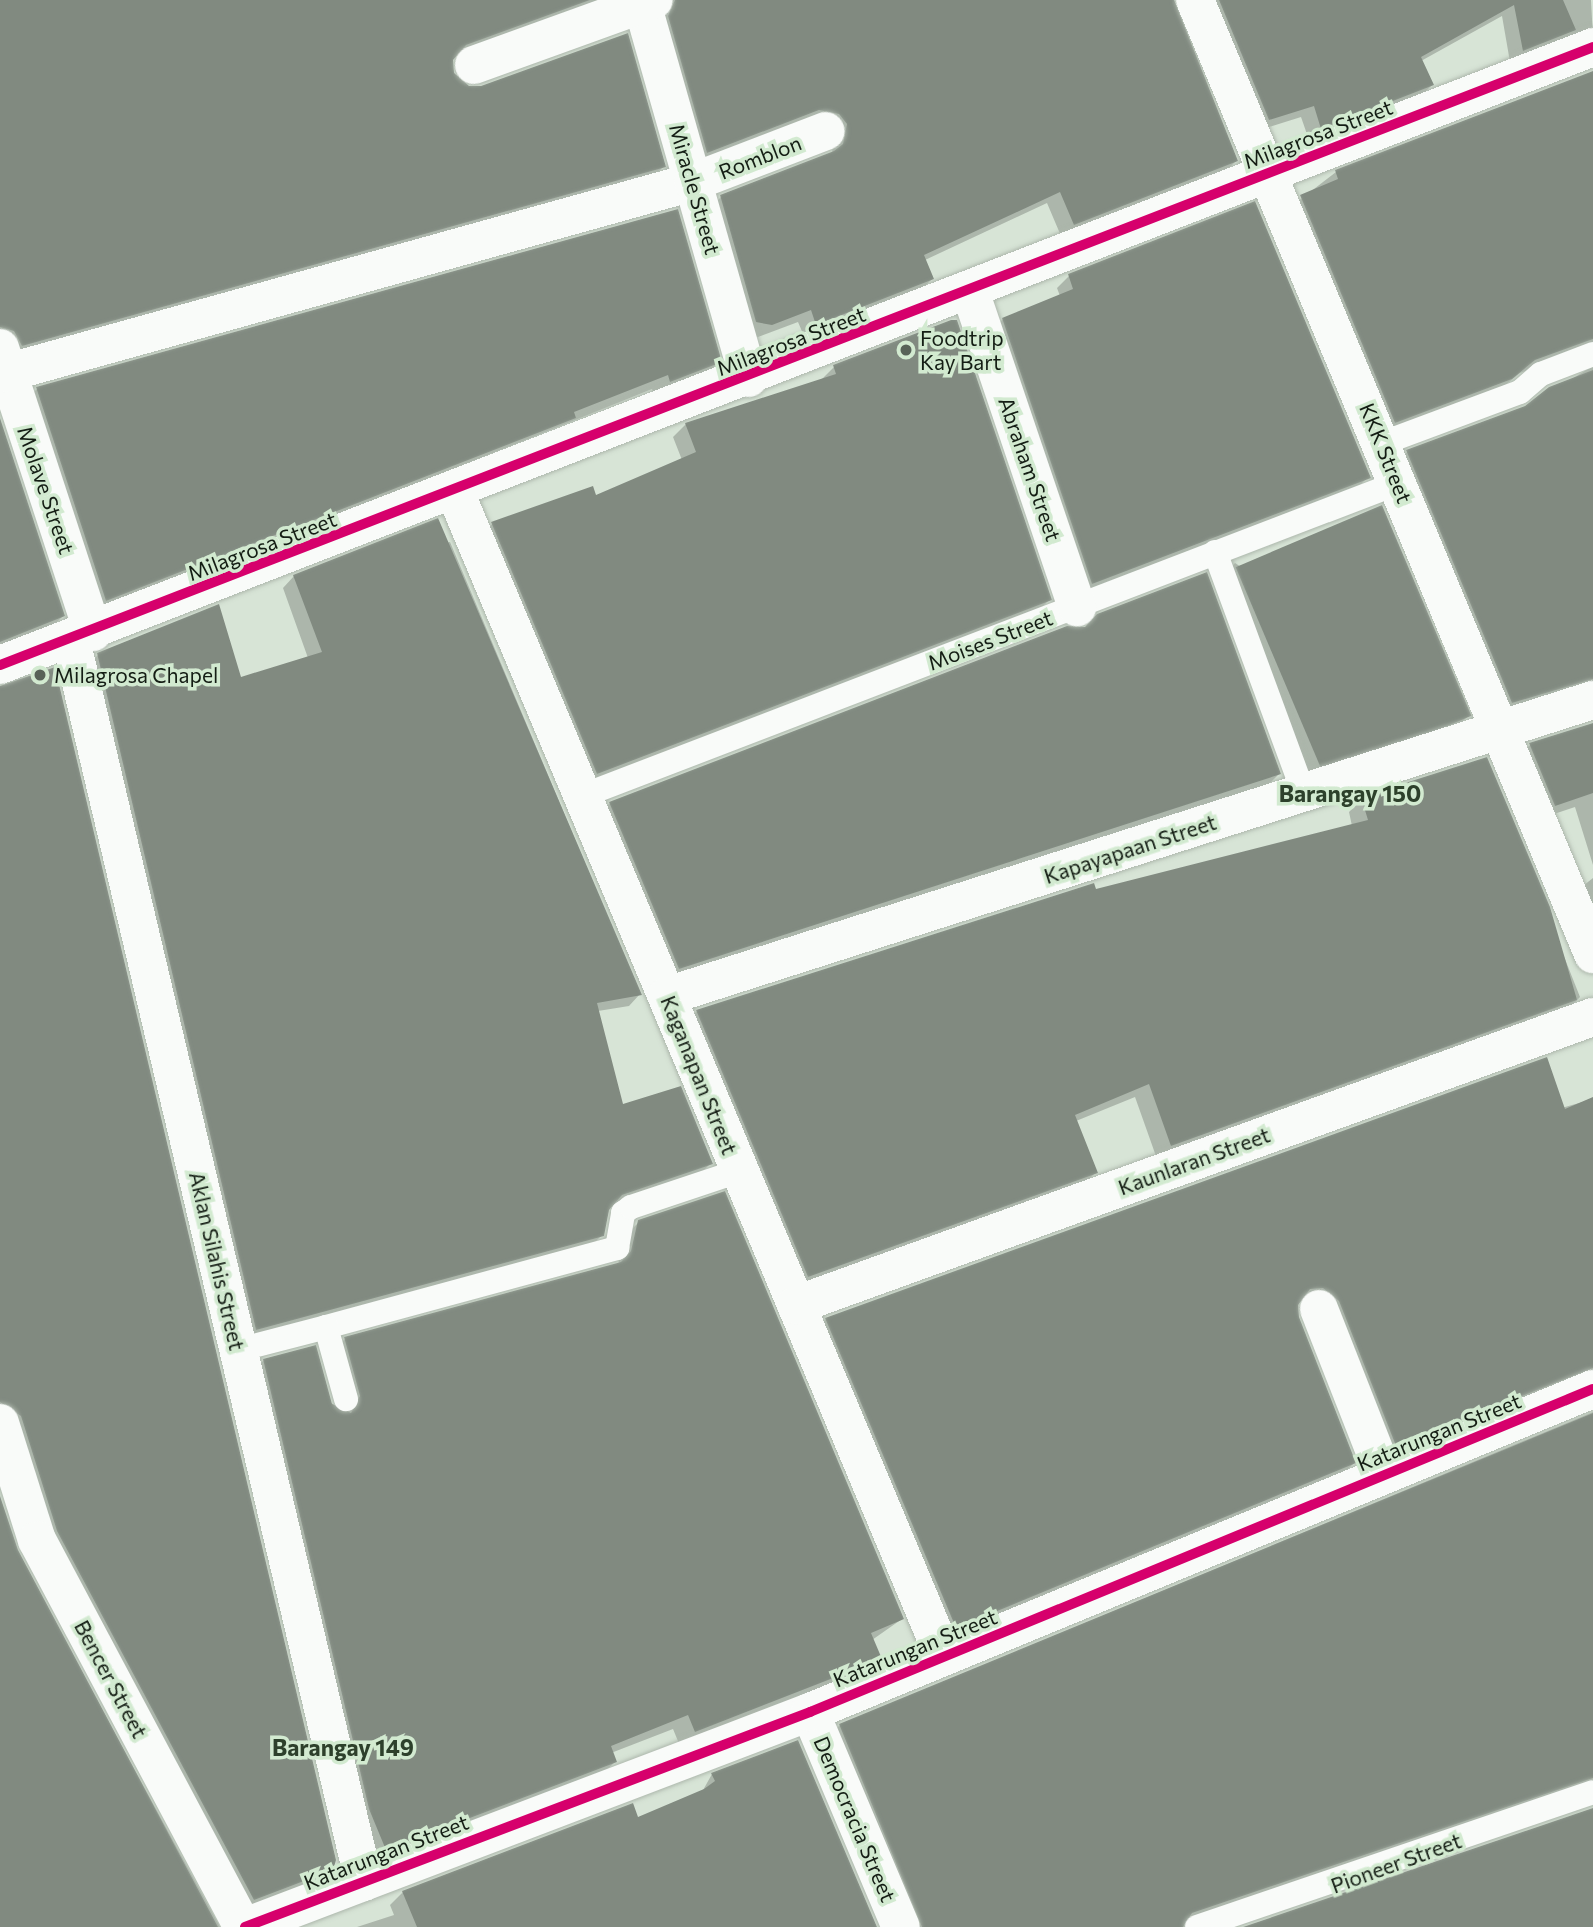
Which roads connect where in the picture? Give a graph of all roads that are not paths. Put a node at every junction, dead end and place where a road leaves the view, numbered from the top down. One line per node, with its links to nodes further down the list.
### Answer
1 (1195, 0): 6 (street, KKK Street)
2 (646, 2): 4 (street); 7 (street, Miracle Street)
3 (1593, 47): 6 (street, Milagrosa Street)
4 (474, 65)
5 (826, 131): 7 (street, Romblon)
6 (1268, 175): 8 (street, Milagrosa Street); 12 (street, KKK Street)
7 (693, 182): 10 (street, Romblon); 11 (street, Miracle Street)
8 (970, 292): 11 (street, Milagrosa Street); 16 (street, Abraham Street)
9 (1593, 354): 12 (lane)
10 (3, 361): 17 (street, Molave Street)
11 (749, 378): 14 (street, Milagrosa Street)
12 (1383, 443): 13 (street, KKK Street)
13 (1398, 483): 15 (lane, Moises Street); 20 (street, KKK Street)
14 (455, 492): 17 (street, Milagrosa Street); 22 (street, Kaganapan Street)
15 (1214, 552): 16 (lane, Moises Street); 21 (lane)
16 (1077, 607): 22 (lane, Moises Street)
17 (82, 636): 18 (street, Milagrosa Street); 30 (street, Aklan Silahis Street)
18 (0, 665)
19 (1593, 700): 20 (street, Kapayapaan Street)
20 (1502, 732): 21 (street, Kapayapaan Street); 23 (street, KKK Street)
21 (1304, 794): 24 (street, Kapayapaan Street)
22 (582, 796): 24 (street, Kaganapan Street)
23 (1593, 954)
24 (667, 996): 26 (street, Kaganapan Street)
25 (1593, 1017): 27 (street, Kaunlaran Street)
26 (739, 1171): 27 (street, Kaganapan Street); 29 (lane)
27 (796, 1304): 35 (street, Kaganapan Street)
28 (1319, 1309): 34 (street)
29 (326, 1327): 30 (lane); 32 (lane)
30 (238, 1350): 38 (street, Aklan Silahis Street)
31 (1593, 1389): 34 (street, Katarungan Street)
32 (346, 1399)
33 (0, 1423): 39 (street, Bencer Street)
34 (1384, 1475): 35 (street, Katarungan Street)
35 (944, 1657): 36 (street, Katarungan Street)
36 (810, 1712): 38 (street, Katarungan Street); 40 (street, Democracia Street)
37 (1593, 1792): 41 (lane, Pioneer Street)
38 (363, 1882): 39 (street, Katarungan Street)
39 (244, 1927)
40 (901, 1927)
41 (1196, 1927)

